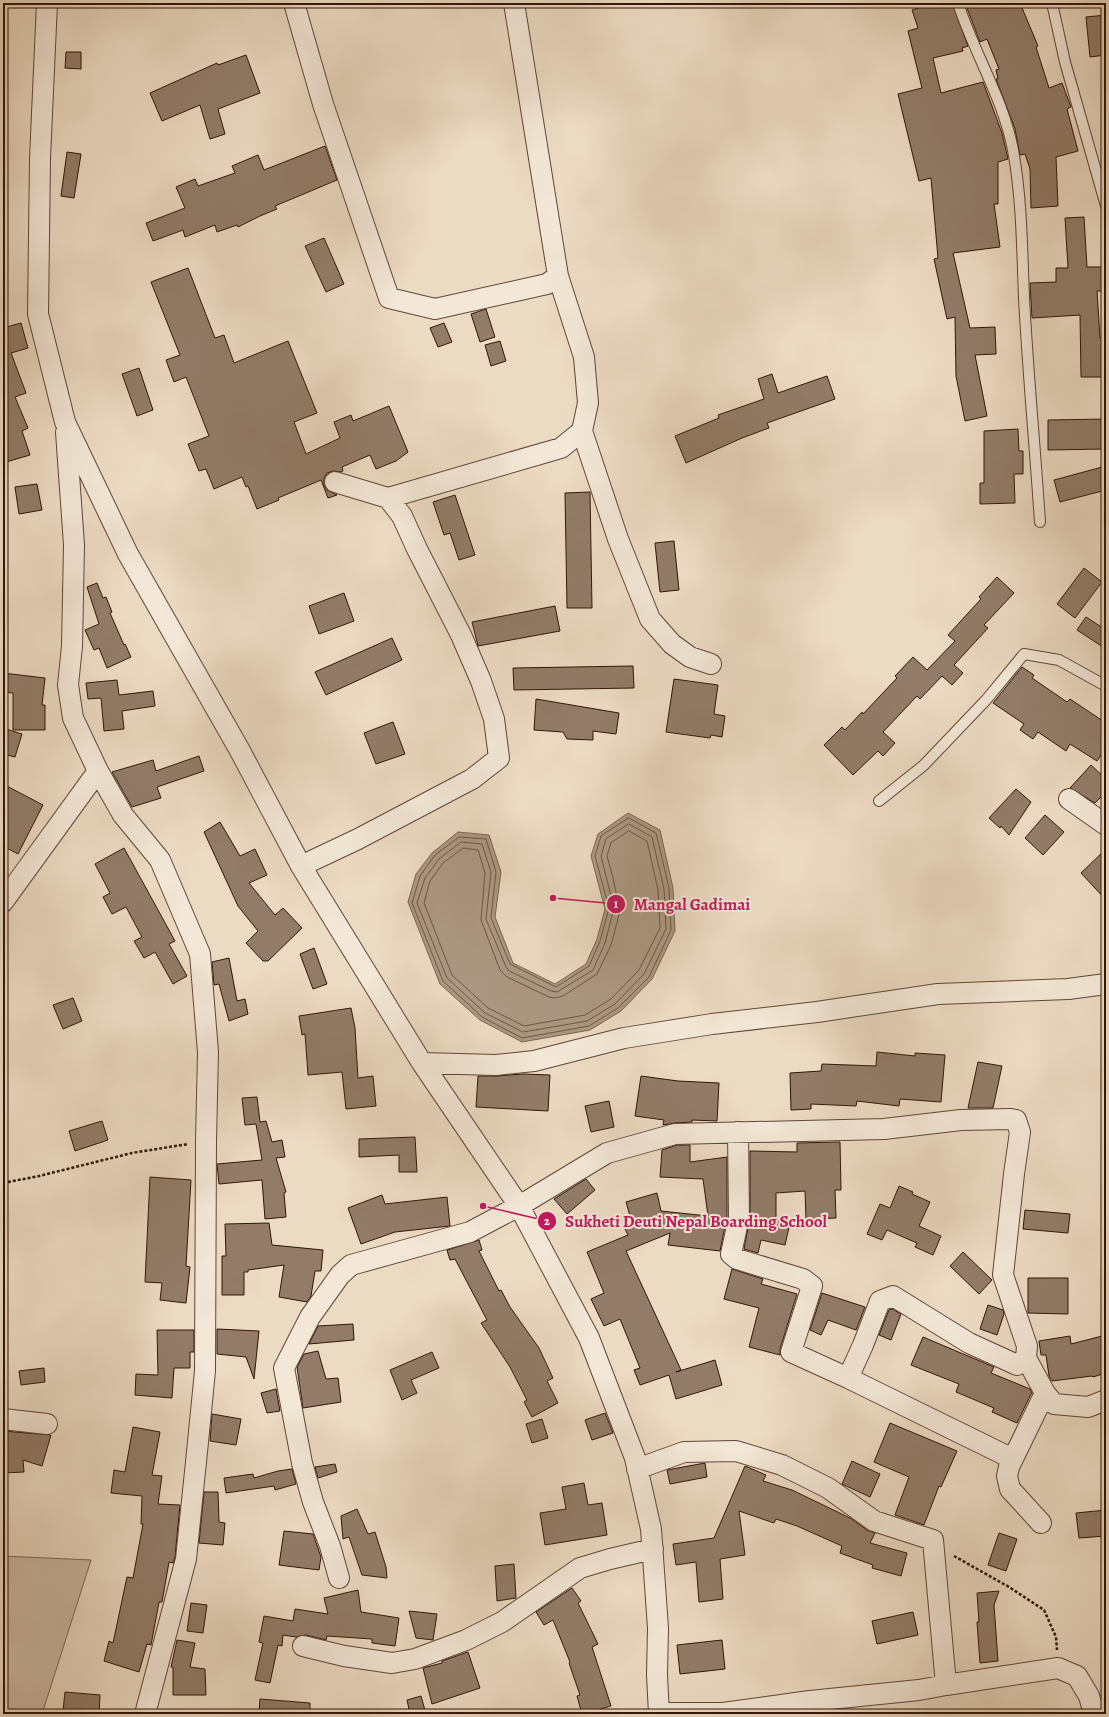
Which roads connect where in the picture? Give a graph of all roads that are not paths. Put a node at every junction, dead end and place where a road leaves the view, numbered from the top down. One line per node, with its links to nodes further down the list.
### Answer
1 (47, 3): 8 (street)
2 (294, 3): 7 (street)
3 (514, 3): 7 (street)
4 (958, 3): 12 (lane)
5 (1052, 3): 6 (lane)
6 (1106, 206)
7 (558, 276): 9 (street)
8 (65, 422): 15 (street); 19 (street)
9 (582, 431): 11 (street); 13 (street)
10 (335, 482): 11 (street)
11 (388, 498): 19 (street)
12 (1040, 522)
13 (711, 664)
14 (1106, 686): 17 (lane)
15 (98, 770): 20 (street); 39 (street)
16 (1069, 799): 18 (street)
17 (879, 801)
18 (1106, 825)
19 (301, 866): 22 (street)
20 (3, 902)
21 (1106, 984): 22 (street)
22 (422, 1063): 24 (street)
23 (738, 1132): 24 (street); 25 (street); 26 (street)
24 (519, 1206): 32 (street); 35 (street)
25 (1026, 1358): 26 (street); 27 (street)
26 (848, 1378): 31 (street)
27 (1045, 1393): 28 (street); 31 (street)
28 (1106, 1400)
29 (3, 1419): 30 (street)
30 (47, 1424)
31 (1013, 1459): 33 (street)
32 (637, 1469): 34 (street); 37 (street)
33 (1041, 1523)
34 (653, 1549): 36 (street); 38 (street)
35 (340, 1578)
36 (303, 1646)
37 (946, 1685): 38 (street); 40 (street)
38 (659, 1713)
39 (145, 1714)
40 (1094, 1714)

